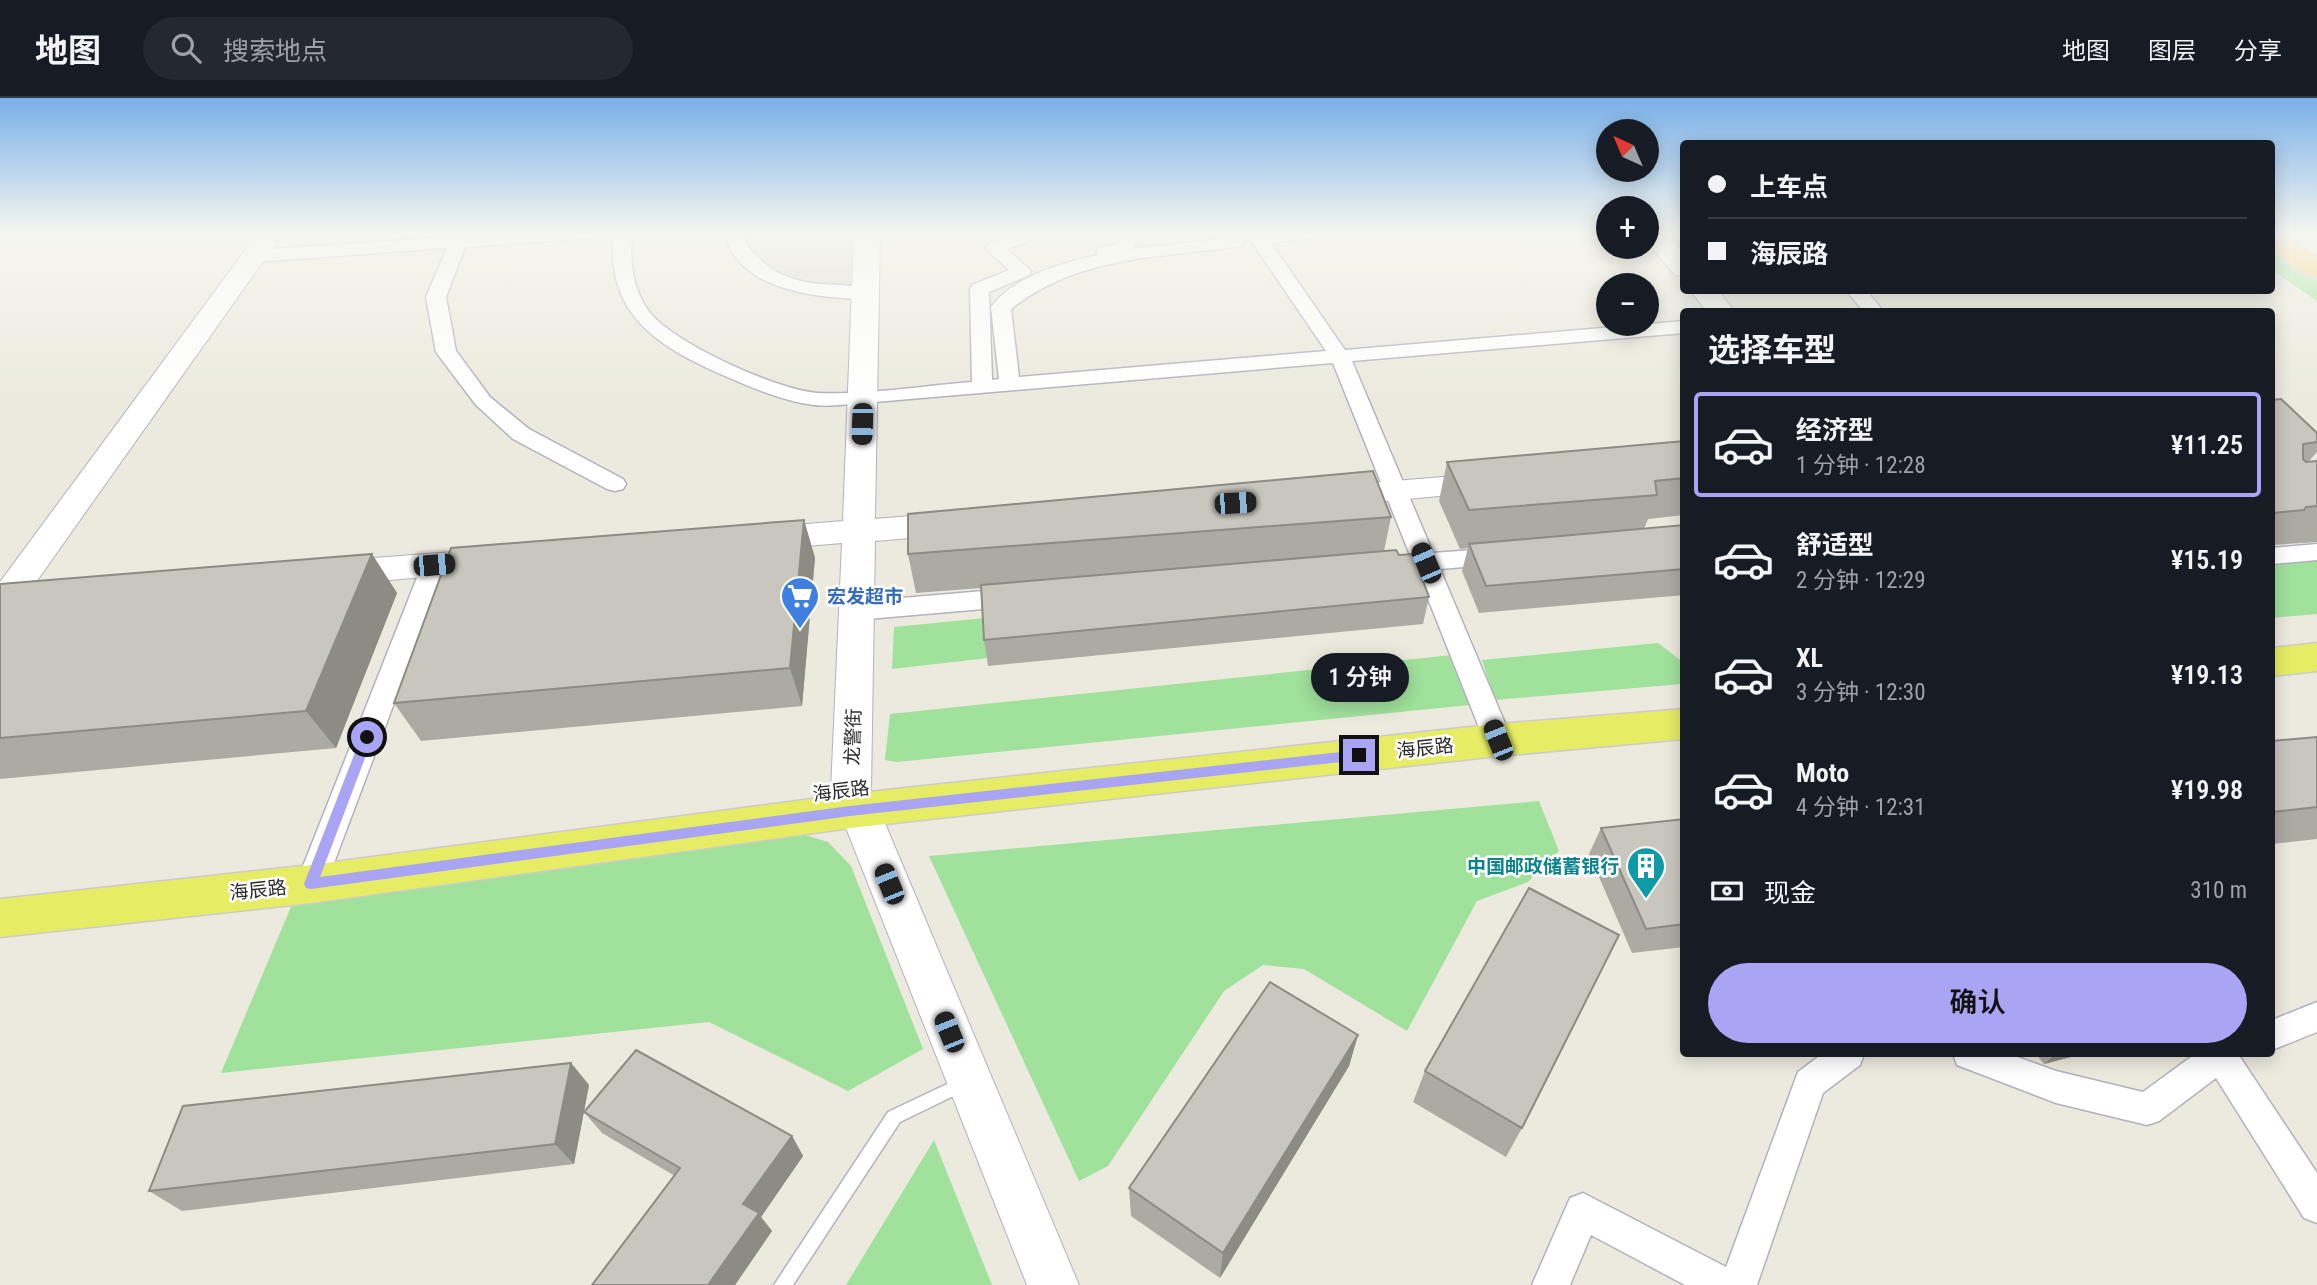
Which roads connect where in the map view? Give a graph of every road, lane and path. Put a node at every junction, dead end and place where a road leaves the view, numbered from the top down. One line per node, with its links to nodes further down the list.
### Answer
1 (232, 288): 36 (street)
2 (440, 288): 20 (street)
3 (628, 288): 18 (street)
4 (810, 288): 9 (street)
5 (866, 288): 9 (street, 龙警街)
6 (980, 288): 17 (street)
7 (1021, 288): 16 (street)
8 (1293, 288): 15 (street)
9 (866, 293): 18 (street, 龙警街)
10 (1706, 294): 12 (street)
11 (1859, 294): 13 (street)
12 (1719, 308)
13 (1871, 308)
14 (1680, 327): 15 (street)
15 (1341, 358): 16 (street); 21 (street)
16 (1010, 385): 17 (street)
17 (982, 387): 18 (street)
18 (863, 397): 24 (street, 龙警街)
19 (1520, 481): 21 (street)
20 (615, 484)
21 (1396, 492): 22 (street); 30 (street)
22 (1300, 499)
23 (983, 522): 24 (street)
24 (859, 530): 25 (street); 37 (street, 龙警街)
25 (735, 541)
26 (2317, 552): 28 (street)
27 (1521, 555): 30 (street)
28 (2275, 556)
29 (530, 558): 31 (street)
30 (1426, 563): 32 (street); 44 (street)
31 (434, 565): 33 (street); 46 (street)
32 (1356, 569)
33 (296, 576)
34 (62, 595): 36 (street)
35 (1037, 596): 37 (street)
36 (3, 604)
37 (856, 611): 45 (street, 龙警街)
38 (2317, 636): 39 (main road)
39 (2275, 642)
40 (2317, 657): 41 (main road)
41 (2275, 662)
42 (1680, 704): 44 (main road, 海辰路)
43 (1680, 724): 44 (main road, 海辰路)
44 (1494, 730): 45 (main road, 海辰路)
45 (855, 800): 46 (main road, 海辰路); 55 (street, 龙警街)
46 (315, 872): 47 (main road, 海辰路); 48 (main road, 海辰路)
47 (0, 893)
48 (0, 918)
49 (2317, 1017): 50 (street)
50 (2275, 1034)
51 (1844, 1057): 61 (street)
52 (1977, 1057): 53 (street)
53 (2217, 1057)
54 (2223, 1057): 56 (street)
55 (969, 1081): 57 (lane); 58 (street, 龙警街)
56 (2317, 1205)
57 (783, 1285)
58 (1053, 1285)
59 (1551, 1285): 60 (street)
60 (1722, 1285)
61 (1738, 1285)

